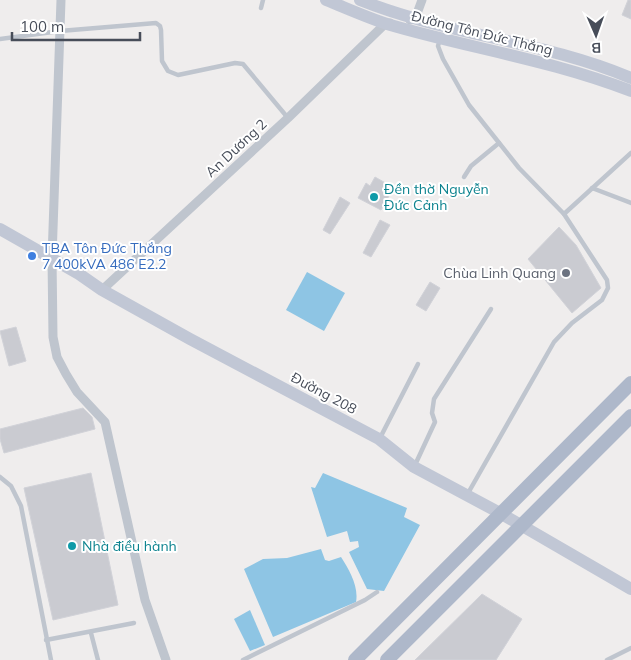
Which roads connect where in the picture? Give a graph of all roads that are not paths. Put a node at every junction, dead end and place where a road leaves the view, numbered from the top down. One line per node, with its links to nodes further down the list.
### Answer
1 (61, 0): 9 (street)
2 (263, 0): 6 (lane)
3 (326, 0): 8 (street, Đường Tôn Đức Thắng)
4 (360, 0): 7 (street, Đường Tôn Đức Thắng)
5 (422, 0): 7 (street)
6 (261, 8)
7 (415, 19): 8 (street); 12 (street, Đường Tôn Đức Thắng)
8 (386, 23): 10 (street, Đường Tôn Đức Thắng); 14 (street, An Dương 2)
9 (60, 31): 11 (lane); 14 (lane); 22 (street)
10 (440, 38): 13 (street, Đường Tôn Đức Thắng); 15 (lane)
11 (0, 39)
12 (631, 78)
13 (631, 91)
14 (288, 118): 23 (street, An Dương 2)
15 (499, 143): 17 (lane); 20 (lane)
16 (631, 152): 18 (lane)
17 (464, 177)
18 (592, 188): 19 (lane); 20 (lane)
19 (631, 203)
20 (564, 214): 31 (lane)
21 (0, 229): 22 (street, Đường 208)
22 (52, 258): 23 (street, Đường 208); 42 (street)
23 (102, 290): 28 (street, Đường 208)
24 (491, 309): 29 (lane)
25 (418, 364): 28 (lane)
26 (631, 383): 32 (main road)
27 (631, 416): 33 (main road)
28 (379, 439): 29 (street, Đường 208)
29 (414, 467): 31 (street, Đường 208)
30 (0, 477): 38 (lane)
31 (466, 496): 32 (street, Đường 208)
32 (500, 513): 33 (street, Đường 208); 44 (main road)
33 (522, 526): 34 (street, Đường 208); 45 (main road)
34 (631, 589)
35 (377, 592): 43 (lane)
36 (134, 623): 37 (lane)
37 (92, 633): 38 (lane); 41 (lane)
38 (46, 640): 40 (lane)
39 (631, 648): 46 (lane)
40 (51, 660)
41 (98, 660)
42 (166, 660)
43 (243, 660)
44 (355, 660)
45 (387, 660)
46 (607, 660)

